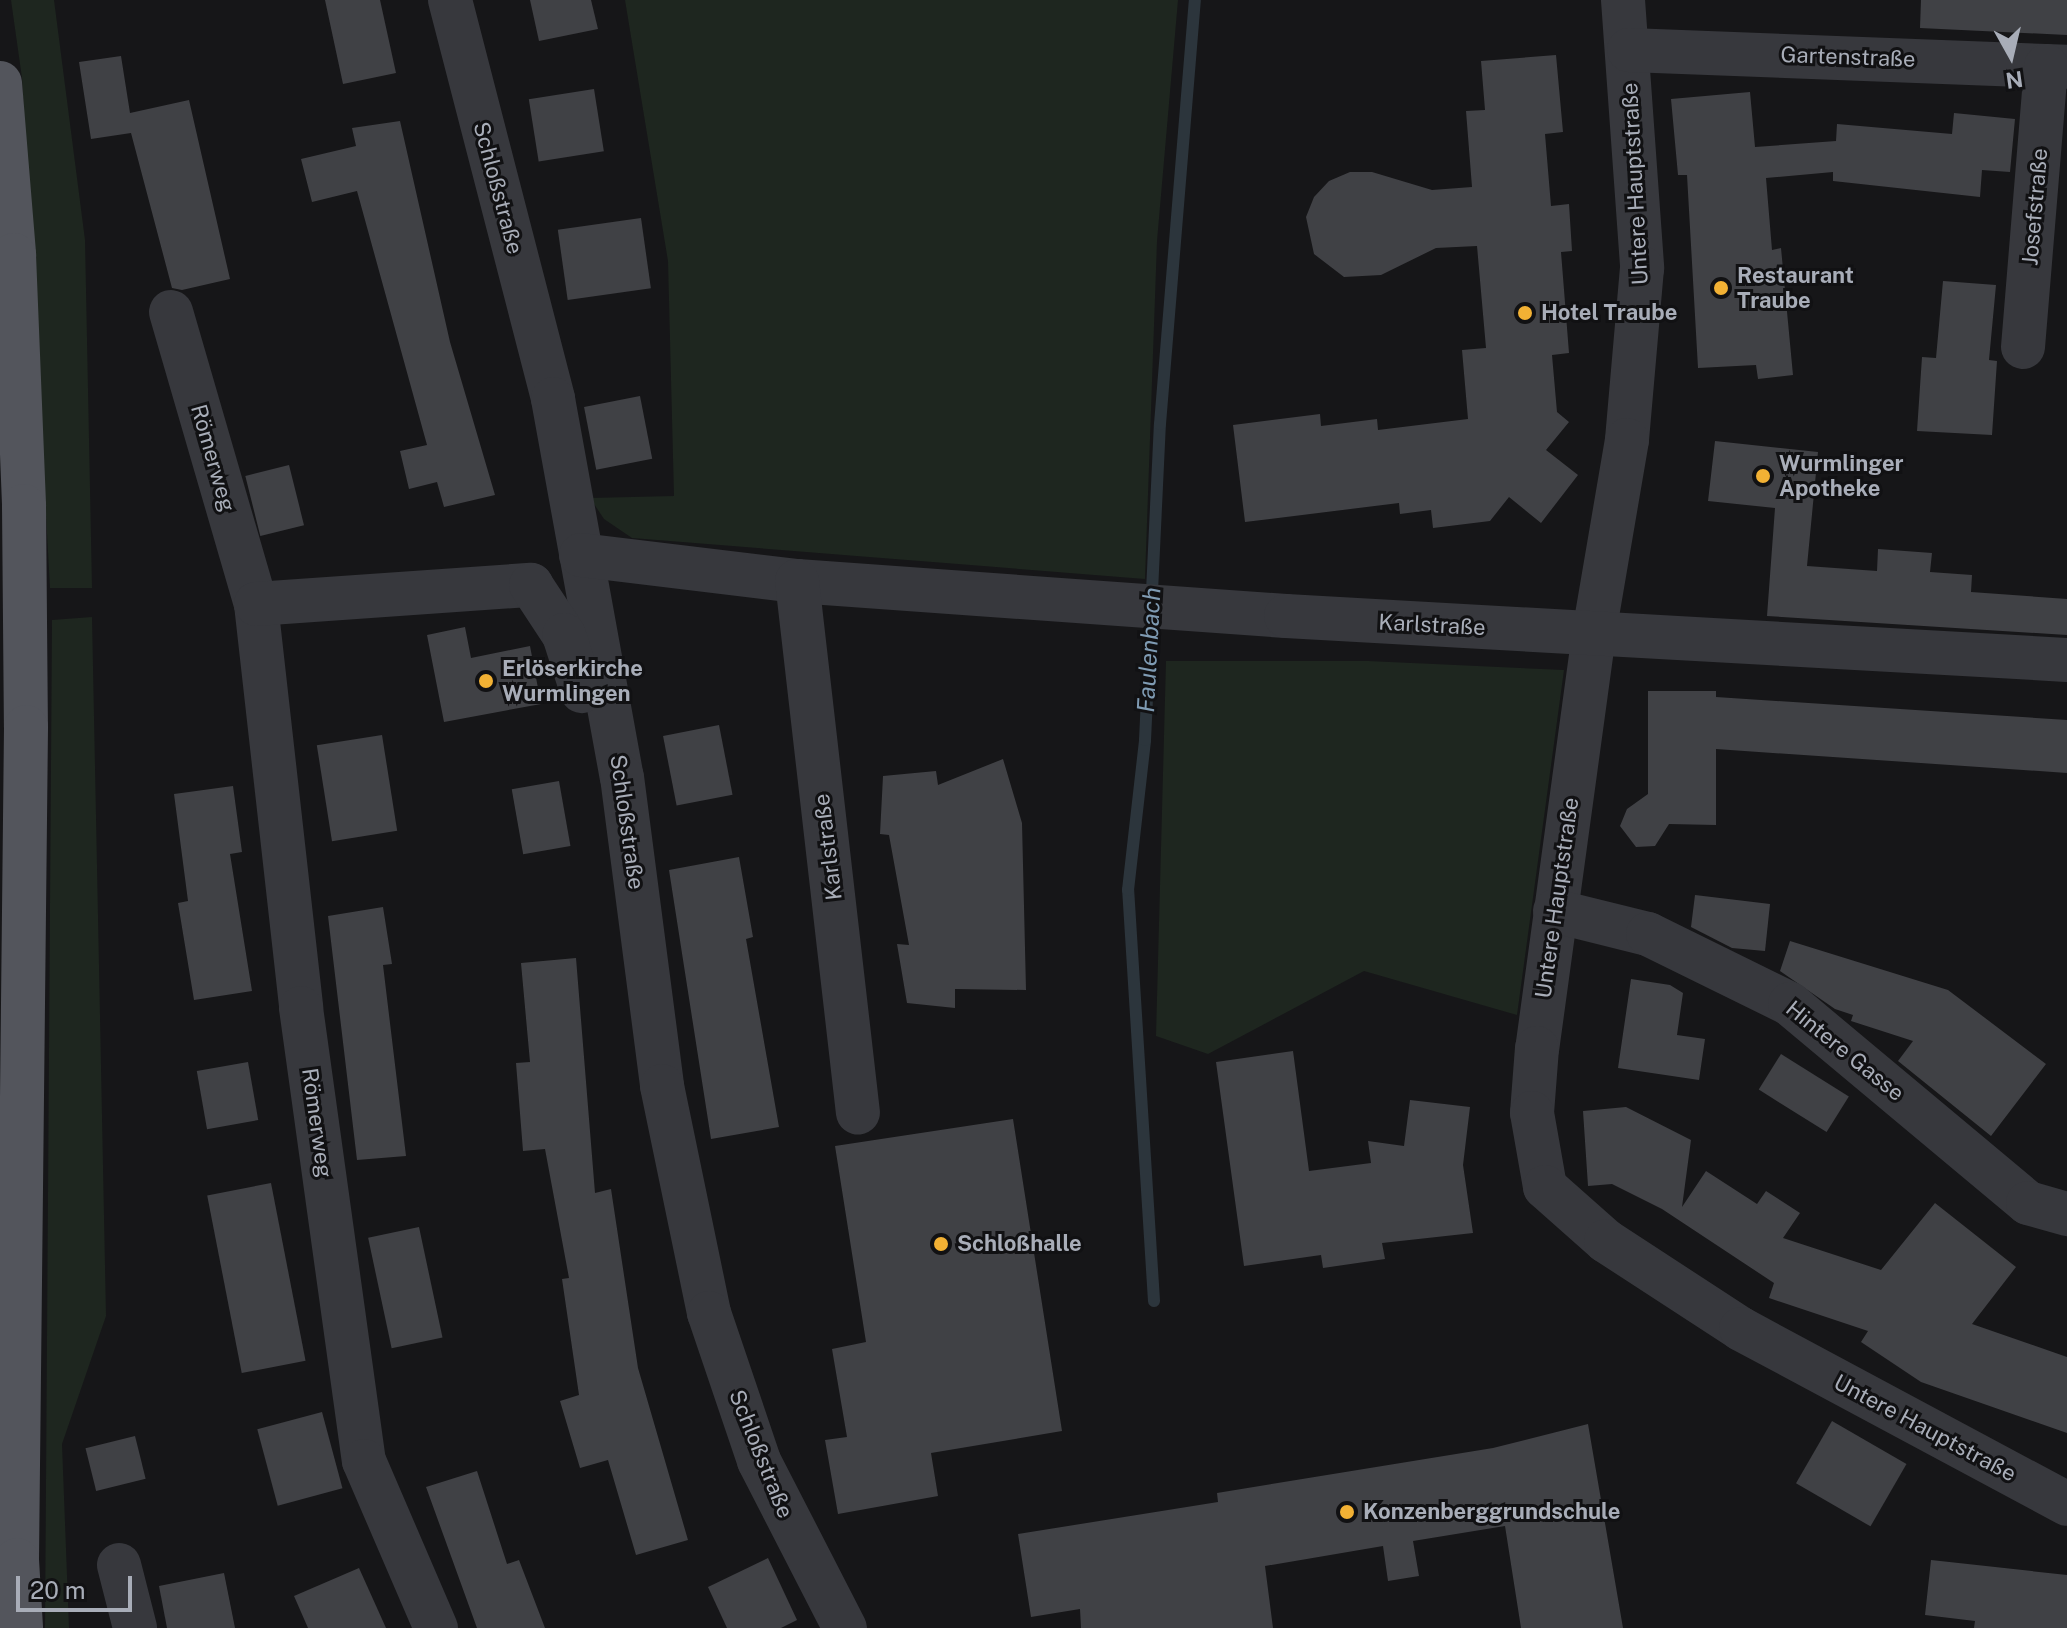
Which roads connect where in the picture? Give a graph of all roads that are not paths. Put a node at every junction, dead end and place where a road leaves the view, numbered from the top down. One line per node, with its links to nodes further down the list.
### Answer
1 (450, 0): 8 (street, Schloßstraße)
2 (1623, 0): 3 (street, Untere Hauptstraße)
3 (1629, 50): 4 (street, Gartenstraße); 11 (street, Untere Hauptstraße)
4 (2057, 67): 7 (street, Josefstraße)
5 (0, 83): 20 (main road)
6 (171, 312): 10 (street, Römerweg)
7 (2023, 347)
8 (581, 555): 9 (street, Karlstraße); 13 (street, Schloßstraße)
9 (797, 581): 11 (street, Karlstraße); 15 (street, Karlstraße)
10 (256, 604): 13 (street); 22 (street, Römerweg)
11 (1594, 634): 12 (street, Karlstraße); 14 (street, Untere Hauptstraße)
12 (2067, 660)
13 (622, 777): 19 (street, Schloßstraße)
14 (1555, 911): 16 (street, Hintere Gasse); 17 (street, Untere Hauptstraße)
15 (858, 1113)
16 (2067, 1214)
17 (2067, 1504)
18 (119, 1565): 21 (street)
19 (843, 1627)
20 (21, 1628)
21 (135, 1628)
22 (436, 1628)

